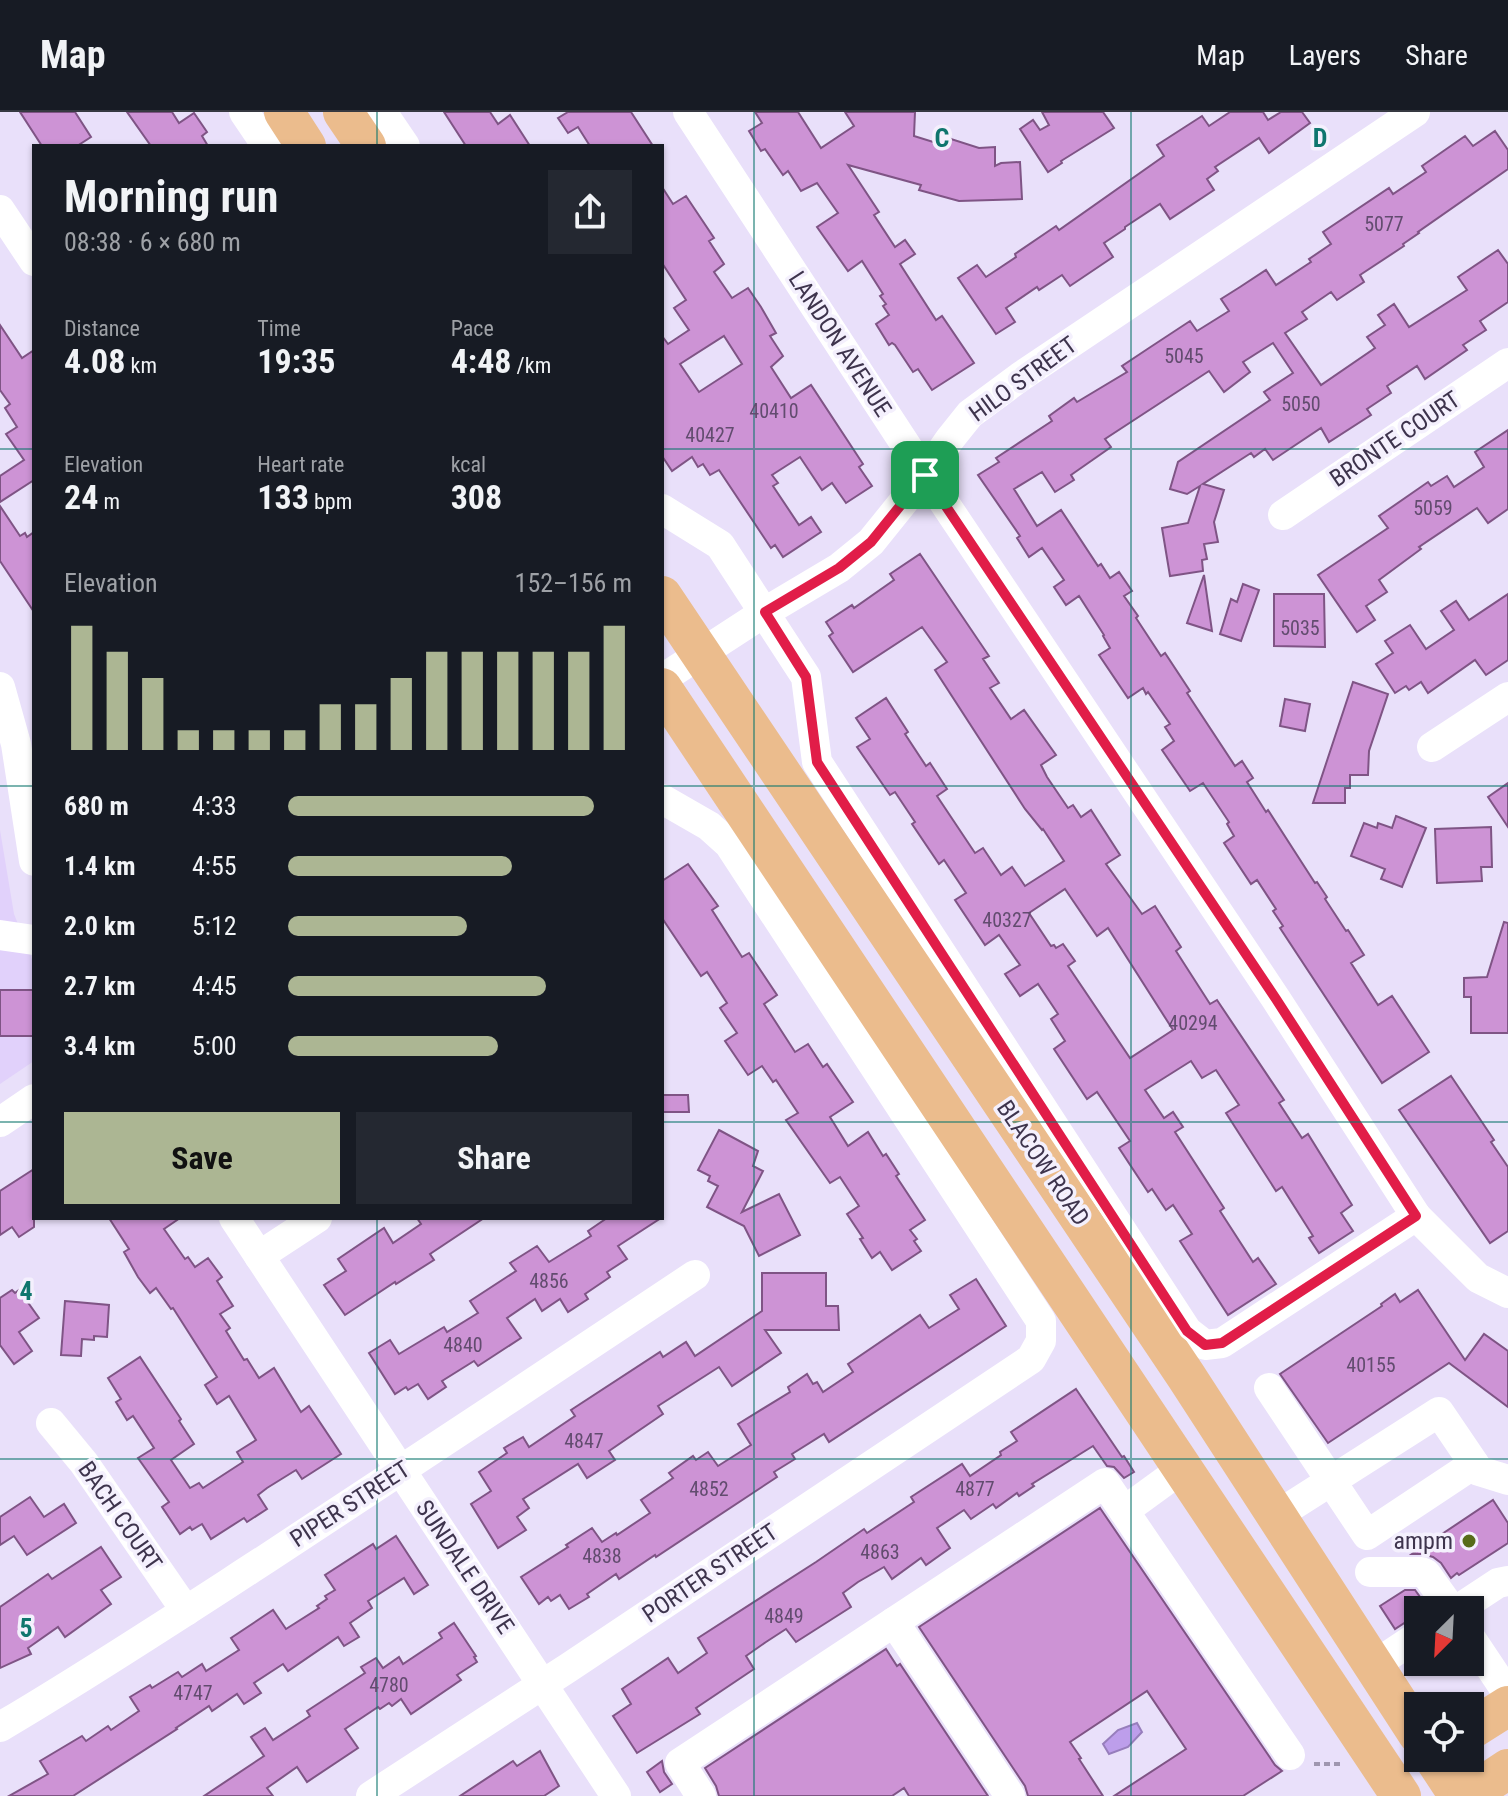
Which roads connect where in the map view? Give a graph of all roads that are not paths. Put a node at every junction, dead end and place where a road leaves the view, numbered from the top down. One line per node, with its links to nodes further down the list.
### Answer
1 (244, 112): 7 (street)
2 (284, 112): 8 (main road)
3 (343, 112): 9 (main road)
4 (382, 112): 10 (street)
5 (688, 112): 14 (street, LANDON AVENUE)
6 (1415, 112): 14 (street, HILO STREET)
7 (266, 144)
8 (305, 144)
9 (365, 144)
10 (404, 144)
11 (0, 210): 12 (street)
12 (32, 258)
13 (1508, 363): 16 (street, BRONTE COURT)
14 (925, 475): 18 (street, HILO STREET); 32 (street, LANDON AVENUE)
15 (664, 510): 18 (street, BLACOW ROAD)
16 (1283, 515)
17 (664, 599): 19 (main road, BLACOW ROAD)
18 (765, 612): 19 (street, HILO STREET); 32 (street, BLACOW ROAD)
19 (700, 654): 20 (street, HILO STREET); 46 (main road, BLACOW ROAD)
20 (664, 678)
21 (0, 687): 24 (street)
22 (664, 691): 41 (main road)
23 (1508, 697): 25 (street)
24 (25, 742): 27 (street)
25 (1432, 747)
26 (664, 800): 58 (street, PORTER STREET)
27 (32, 835)
28 (0, 935): 29 (street)
29 (32, 940)
30 (32, 1100): 31 (street)
31 (0, 1122)
32 (1416, 1216): 37 (street, LANDON AVENUE)
33 (235, 1220): 35 (street, SUNDALE DRIVE)
34 (314, 1220): 35 (street)
35 (259, 1256): 42 (street, SUNDALE DRIVE)
36 (695, 1275): 42 (street, PIPER STREET)
37 (1508, 1293)
38 (1269, 1388): 43 (street)
39 (51, 1423): 53 (street, BACH COURT)
40 (1474, 1464): 43 (street); 44 (street); 47 (street)
41 (1183, 1468): 45 (street); 68 (main road)
42 (401, 1471): 53 (street, PIPER STREET); 58 (street, SUNDALE DRIVE)
43 (1332, 1480): 46 (street); 47 (street)
44 (1508, 1480)
45 (1124, 1511): 54 (street); 64 (street)
46 (1276, 1516): 52 (main road, BLACOW ROAD)
47 (1372, 1532): 48 (street)
48 (1370, 1572): 50 (street); 52 (street)
49 (1508, 1581): 51 (street)
50 (1443, 1596)
51 (1477, 1596)
52 (1332, 1601): 57 (main road, BLACOW ROAD)
53 (186, 1611): 63 (street, PIPER STREET)
54 (894, 1622): 71 (street); 72 (street)
55 (1404, 1645): 57 (street)
56 (1484, 1658): 59 (street)
57 (1373, 1666): 61 (main road, BLACOW ROAD)
58 (543, 1685): 69 (street, PORTER STREET); 70 (street, SUNDALE DRIVE)
59 (1508, 1694)
60 (1508, 1706): 62 (main road)
61 (1404, 1713)
62 (1484, 1721)
63 (0, 1727)
64 (1290, 1755)
65 (1508, 1769): 74 (main road)
66 (1410, 1772): 68 (main road)
67 (1443, 1772): 73 (main road)
68 (1387, 1791)
69 (371, 1796)
70 (616, 1796)
71 (701, 1796)
72 (1010, 1796)
73 (1459, 1796)
74 (1467, 1796)

